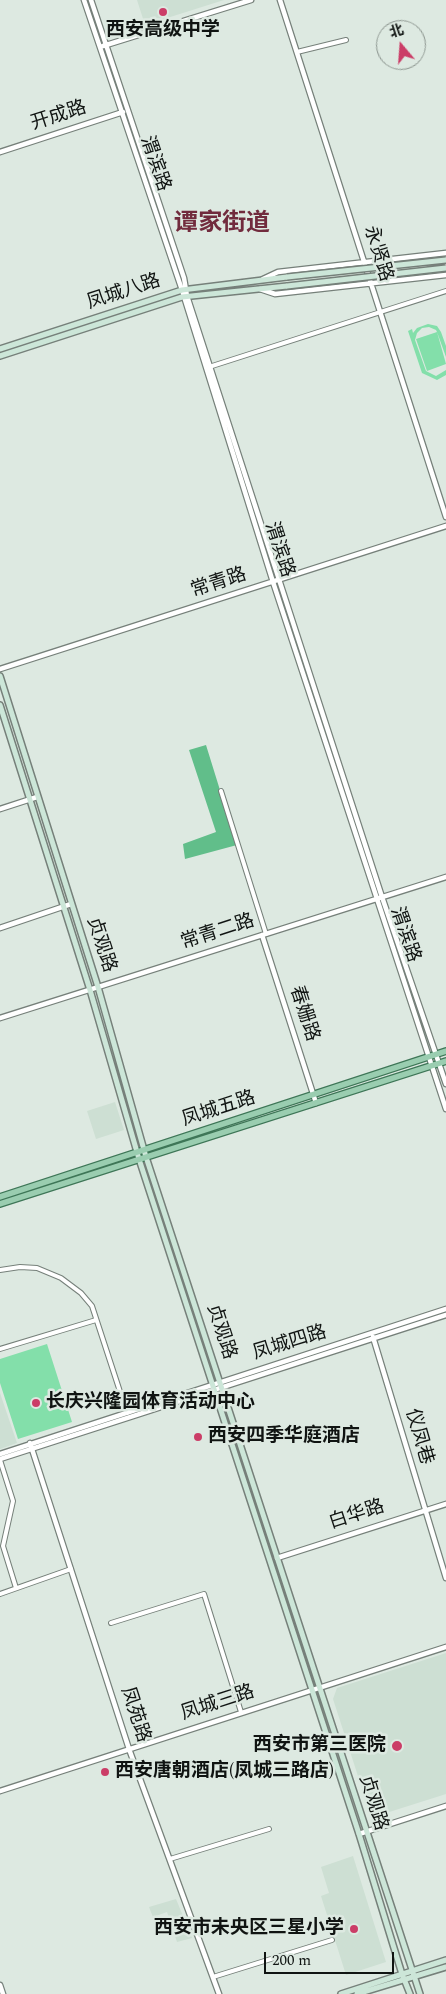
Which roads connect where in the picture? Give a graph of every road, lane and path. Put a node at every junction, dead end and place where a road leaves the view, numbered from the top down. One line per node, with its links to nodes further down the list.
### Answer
1 (84, 0): 7 (street, 渭滨路)
2 (91, 0): 6 (street, 渭滨路)
3 (252, 0): 6 (street)
4 (280, 0): 8 (street, 永贤路)
5 (346, 40): 8 (street)
6 (106, 45): 7 (street); 9 (street, 渭滨路)
7 (99, 47): 10 (street, 渭滨路)
8 (297, 52): 14 (street, 永贤路)
9 (127, 111): 10 (street, 开成路); 21 (street, 渭滨路)
10 (120, 113): 11 (street, 开成路); 21 (street, 渭滨路)
11 (0, 152)
12 (446, 253): 14 (street, 凤城八路)
13 (446, 260): 17 (main road, 凤城八路, bridge)
14 (364, 262): 17 (street, 凤城八路); 18 (street, 永贤路)
15 (446, 268): 19 (main road, 凤城八路, bridge)
16 (446, 275): 18 (street, 凤城八路)
17 (260, 280): 21 (main road, 凤城八路)
18 (370, 284): 19 (street, 凤城八路); 22 (street, 永贤路)
19 (259, 288): 21 (main road, 凤城八路)
20 (446, 291): 22 (street)
21 (184, 293): 23 (main road, 凤城八路); 24 (main road, 凤城八路); 25 (street, 渭滨路)
22 (380, 313): 25 (street); 26 (street, 永贤路)
23 (0, 349)
24 (0, 356)
25 (208, 368): 28 (street, 渭滨路); 29 (street, 渭滨路)
26 (446, 517)
27 (446, 526): 28 (street, 常青路)
28 (279, 580): 29 (street, 常青路); 38 (street, 渭滨路)
29 (273, 582): 30 (street, 常青路); 39 (street, 渭滨路)
30 (0, 669)
31 (0, 676): 34 (main road, 贞观路)
32 (0, 705): 35 (main road, 贞观路)
33 (222, 792): 43 (street)
34 (37, 797): 35 (street); 40 (main road, 贞观路)
35 (30, 800): 36 (street); 41 (main road, 贞观路)
36 (0, 810)
37 (446, 877): 38 (street, 常青二路)
38 (382, 897): 39 (street, 常青二路); 48 (street, 渭滨路)
39 (376, 899): 43 (street, 常青二路); 49 (street, 渭滨路)
40 (71, 904): 41 (street); 44 (main road, 贞观路)
41 (64, 907): 42 (street); 45 (main road, 贞观路)
42 (0, 928)
43 (264, 934): 44 (street, 常青二路); 53 (street, 春姗路)
44 (98, 987): 45 (street, 常青二路); 56 (main road, 贞观路)
45 (90, 990): 46 (street, 常青二路); 57 (main road, 贞观路)
46 (0, 1018)
47 (446, 1051): 48 (main road, 凤城五路)
48 (436, 1054): 49 (main road, 凤城五路); 50 (street, 渭滨路)
49 (429, 1056): 51 (street, 渭滨路); 53 (main road, 凤城五路)
50 (443, 1062): 51 (main road, 凤城五路); 52 (street, 渭滨路)
51 (432, 1065): 54 (main road, 凤城五路); 55 (street, 渭滨路)
52 (446, 1084)
53 (314, 1096): 54 (street, 春姗路); 56 (main road, 凤城五路)
54 (316, 1103): 58 (main road, 凤城五路)
55 (446, 1109)
56 (145, 1149): 57 (main road, 凤城五路); 58 (main road, 贞观路)
57 (137, 1152): 59 (main road, 贞观路); 60 (main road, 凤城五路)
58 (146, 1157): 59 (main road, 凤城五路); 68 (main road, 贞观路)
59 (139, 1159): 61 (main road, 凤城五路); 69 (main road, 贞观路)
60 (0, 1198)
61 (0, 1204)
62 (0, 1270): 65 (street)
63 (446, 1309): 66 (street, 凤城四路)
64 (446, 1315): 66 (street, 凤城四路)
65 (96, 1320): 67 (street); 72 (street)
66 (373, 1336): 68 (street, 凤城四路); 70 (street, 凤城四路); 77 (street, 仪凤巷)
67 (0, 1349)
68 (220, 1381): 69 (street, 凤城四路); 70 (main road, 贞观路)
69 (212, 1383): 71 (main road, 贞观路); 72 (street, 凤城四路)
70 (222, 1388): 71 (street, 凤城四路); 78 (main road, 贞观路)
71 (214, 1390): 73 (street, 凤城四路); 86 (main road, 贞观路)
72 (126, 1413): 73 (street, 凤城四路)
73 (31, 1446): 74 (street, 凤城四路); 75 (street, 凤城四路); 79 (street, 凤苑路)
74 (0, 1454)
75 (0, 1460): 81 (street)
76 (446, 1504): 77 (street, 白华路)
77 (424, 1510): 78 (street, 白华路); 80 (street, 仪凤巷)
78 (276, 1558): 85 (main road, 贞观路)
79 (70, 1569): 81 (street); 88 (street, 凤苑路)
80 (446, 1578)
81 (16, 1588): 82 (street)
82 (0, 1594)
83 (111, 1623): 87 (street)
84 (446, 1646): 85 (street, 凤城三路)
85 (319, 1688): 86 (street, 凤城三路); 92 (main road, 贞观路)
86 (312, 1690): 87 (street, 凤城三路); 92 (main road, 贞观路)
87 (241, 1712): 88 (street, 凤城三路)
88 (129, 1749): 89 (street, 凤城三路); 93 (street, 凤苑路)
89 (0, 1791)
90 (446, 1806): 92 (street)
91 (269, 1829): 93 (street)
92 (362, 1833): 97 (main road, 贞观路); 98 (main road, 贞观路)
93 (170, 1859): 99 (street, 凤苑路)
94 (332, 1940): 99 (street)
95 (446, 1960): 97 (main road)
96 (446, 1967): 97 (main road)
97 (413, 1973): 98 (main road); 106 (main road, 贞观路)
98 (403, 1976): 103 (main road); 104 (main road); 105 (main road, 贞观路)
99 (213, 1977): 102 (street, 凤苑路)
100 (0, 1986): 101 (street)
101 (3, 1994)
102 (219, 1994)
103 (340, 1994)
104 (356, 1994)
105 (410, 1994)
106 (420, 1994)

